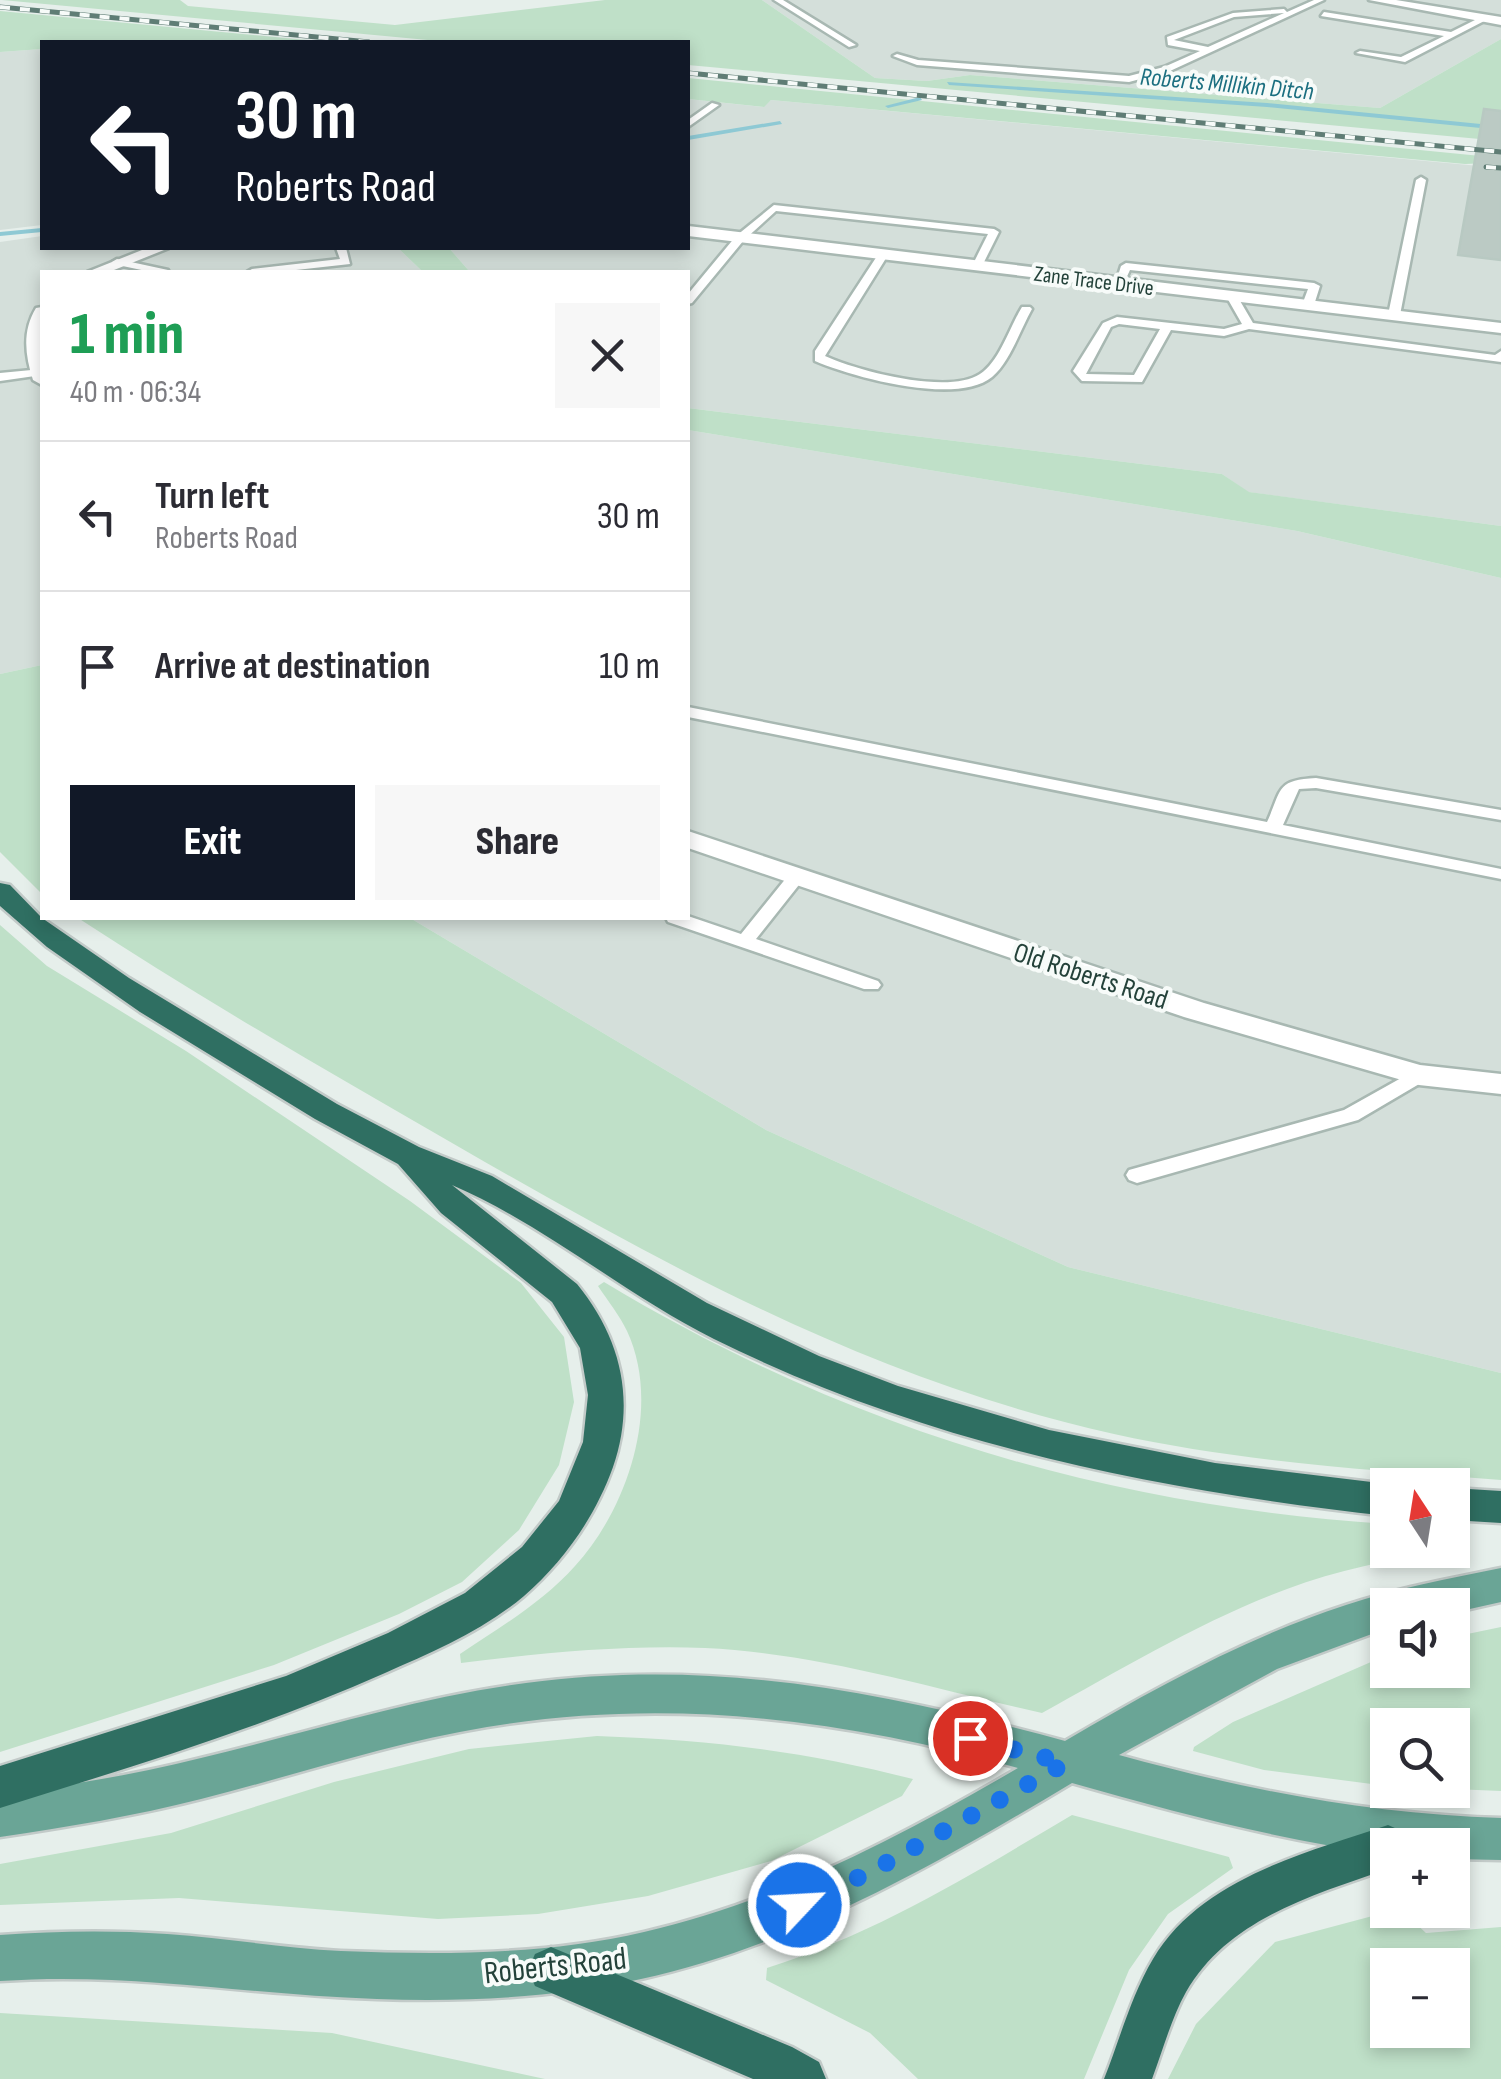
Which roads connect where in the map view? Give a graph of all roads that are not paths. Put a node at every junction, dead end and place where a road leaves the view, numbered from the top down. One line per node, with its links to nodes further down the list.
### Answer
1 (778, 0): 9 (lane)
2 (1320, 0): 4 (lane)
3 (1375, 0): 6 (street)
4 (1296, 11): 10 (lane); 10 (lane)
5 (1324, 14): 8 (lane)
6 (1486, 18): 7 (street); 8 (lane)
7 (1501, 21)
8 (1453, 35): 11 (lane)
9 (852, 45)
10 (1209, 50): 12 (lane)
11 (1360, 53)
12 (897, 56)
13 (715, 105): 14 (lane)
14 (690, 123)
15 (1421, 180): 32 (lane)
16 (690, 231): 17 (street, Zane Trace Drive)
17 (740, 238): 20 (street, Zane Trace Drive); 22 (lane); 28 (lane)
18 (151, 250): 21 (street)
19 (342, 250): 25 (lane)
20 (883, 254): 22 (street, Zane Trace Drive); 30 (lane)
21 (125, 255): 23 (street); 24 (lane)
22 (976, 266): 26 (street, Zane Trace Drive)
23 (98, 270)
24 (159, 270)
25 (271, 270)
26 (1119, 283): 27 (street, Zane Trace Drive); 29 (lane)
27 (1232, 296): 29 (street, Zane Trace Drive); 33 (lane)
28 (690, 299)
29 (1308, 305): 32 (street, Zane Trace Drive)
30 (1026, 309)
31 (40, 314): 37 (street)
32 (1394, 315): 35 (street, Zane Trace Drive)
33 (1249, 326): 34 (lane); 36 (lane)
34 (1167, 327): 34 (lane)
35 (1501, 328)
36 (1501, 355)
37 (40, 370)
38 (40, 376): 39 (lane)
39 (0, 377)
40 (690, 712): 42 (lane)
41 (1501, 815): 42 (lane)
42 (1274, 829): 44 (lane)
43 (690, 841): 45 (street, Old Roberts Road)
44 (1501, 874)
45 (797, 876): 48 (lane); 50 (street, Old Roberts Road)
46 (0, 891): 52 (highway)
47 (681, 920): 48 (lane)
48 (744, 941): 49 (lane)
49 (871, 985)
50 (1418, 1074): 51 (street, Old Roberts Road); 53 (lane)
51 (1501, 1084)
52 (407, 1154): 54 (highway); 61 (highway)
53 (1137, 1175)
54 (1370, 1498)
55 (1470, 1505): 56 (highway)
56 (1501, 1507)
57 (1501, 1585): 58 (main road)
58 (1470, 1592)
59 (1370, 1616): 60 (main road, Roberts Road)
60 (1066, 1763): 62 (main road); 63 (main road); 68 (main road, Roberts Road)
61 (0, 1787)
62 (0, 1816)
63 (1370, 1838)
64 (1501, 1839): 65 (main road)
65 (1470, 1840)
66 (1370, 1853): 70 (highway)
67 (0, 1958): 68 (main road, Roberts Road)
68 (550, 1970): 69 (highway)
69 (802, 2079)
70 (1128, 2079)

